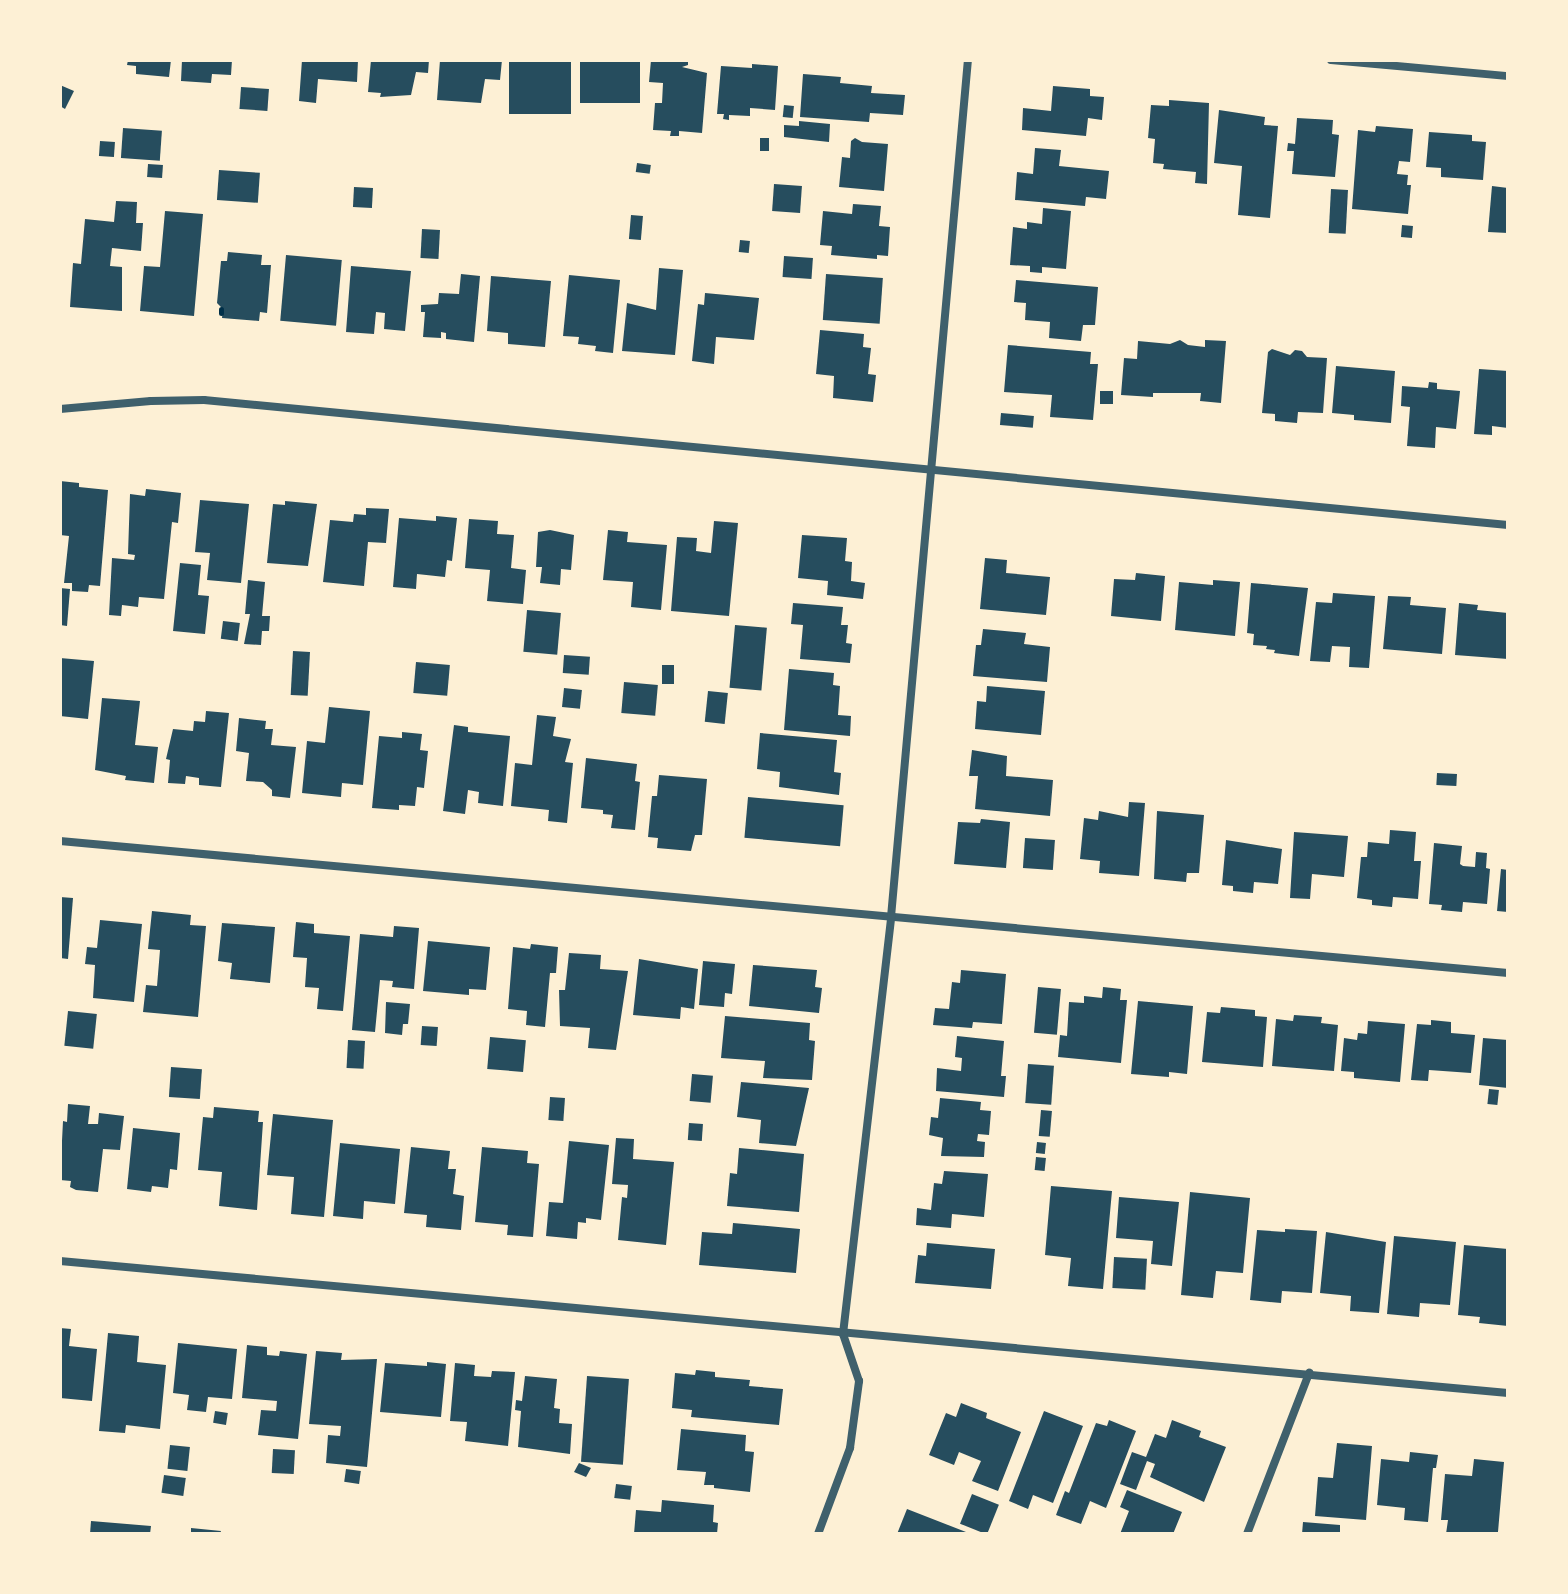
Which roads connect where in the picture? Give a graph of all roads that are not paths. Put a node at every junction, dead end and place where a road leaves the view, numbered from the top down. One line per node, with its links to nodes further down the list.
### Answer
1 (968, 60): 5 (street)
2 (1331, 60): 3 (street)
3 (1508, 76)
4 (60, 409): 5 (street)
5 (931, 471): 6 (street); 8 (street)
6 (1508, 525)
7 (60, 841): 8 (street)
8 (891, 917): 9 (street); 11 (street)
9 (1508, 973)
10 (60, 1261): 11 (street)
11 (843, 1334): 12 (street); 14 (street)
12 (1309, 1373): 13 (street); 15 (street)
13 (1508, 1393)
14 (818, 1534)
15 (1247, 1534)

